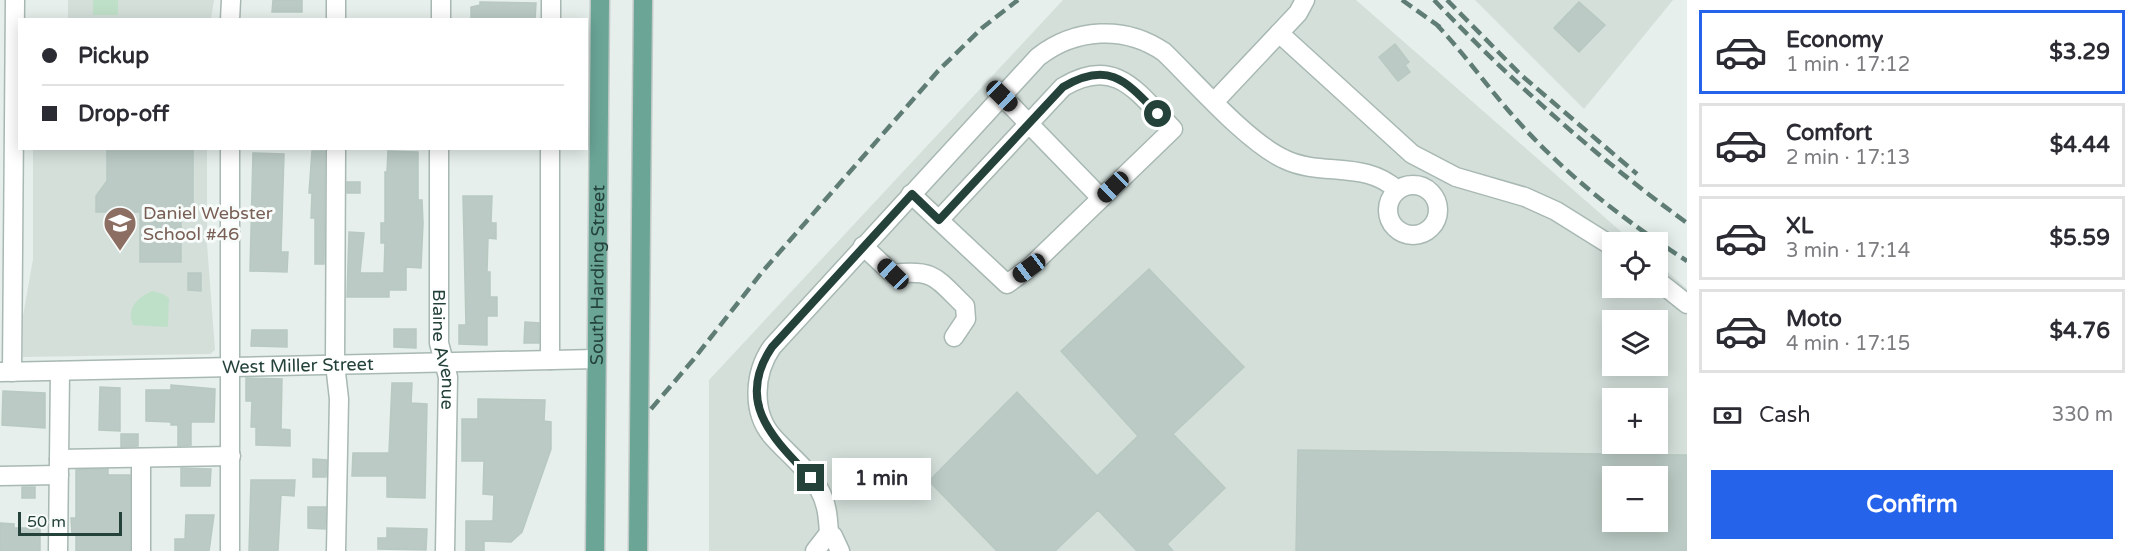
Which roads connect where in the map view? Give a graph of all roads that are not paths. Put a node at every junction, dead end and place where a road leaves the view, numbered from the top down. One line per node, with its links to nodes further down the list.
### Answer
1 (15, 0): 37 (street)
2 (231, 0): 10 (street)
3 (336, 0): 11 (street)
4 (441, 0): 12 (street)
5 (551, 0): 13 (street)
6 (600, 0): 31 (main road, South Harding Street)
7 (643, 0): 49 (main road)
8 (1321, 0): 9 (street)
9 (1302, 7): 14 (street)
10 (230, 18)
11 (336, 18)
12 (441, 18)
13 (551, 18)
14 (1280, 33): 16 (street); 26 (street)
15 (1002, 96): 16 (street); 17 (street); 23 (street)
16 (1215, 101): 22 (street)
17 (1029, 123): 24 (street); 24 (street); 25 (street)
18 (230, 150): 35 (street)
19 (336, 150): 34 (street)
20 (439, 150): 33 (street, Blaine Avenue)
21 (550, 150): 32 (street)
22 (1397, 190)
23 (912, 194): 25 (street); 27 (street)
24 (1101, 198): 25 (street)
25 (939, 220)
26 (1602, 240)
27 (864, 246): 30 (street); 42 (street)
28 (1668, 289): 29 (street)
29 (1687, 304)
30 (954, 337)
31 (596, 359): 32 (street, West Miller Street); 48 (main road, South Harding Street)
32 (550, 360): 33 (street, West Miller Street)
33 (444, 362): 34 (street, West Miller Street); 47 (street, Blaine Avenue)
34 (335, 364): 35 (street, West Miller Street); 46 (street)
35 (231, 366): 36 (street, West Miller Street); 38 (street)
36 (60, 371): 37 (street, West Miller Street); 40 (street)
37 (6, 372)
38 (231, 456): 39 (street); 45 (street)
39 (141, 458): 40 (street); 44 (street)
40 (59, 467): 41 (street); 43 (street)
41 (0, 476)
42 (829, 533): 50 (street); 51 (street)
43 (58, 551)
44 (141, 551)
45 (230, 551)
46 (336, 551)
47 (445, 551)
48 (596, 551)
49 (638, 551)
50 (815, 551)
51 (840, 551)

